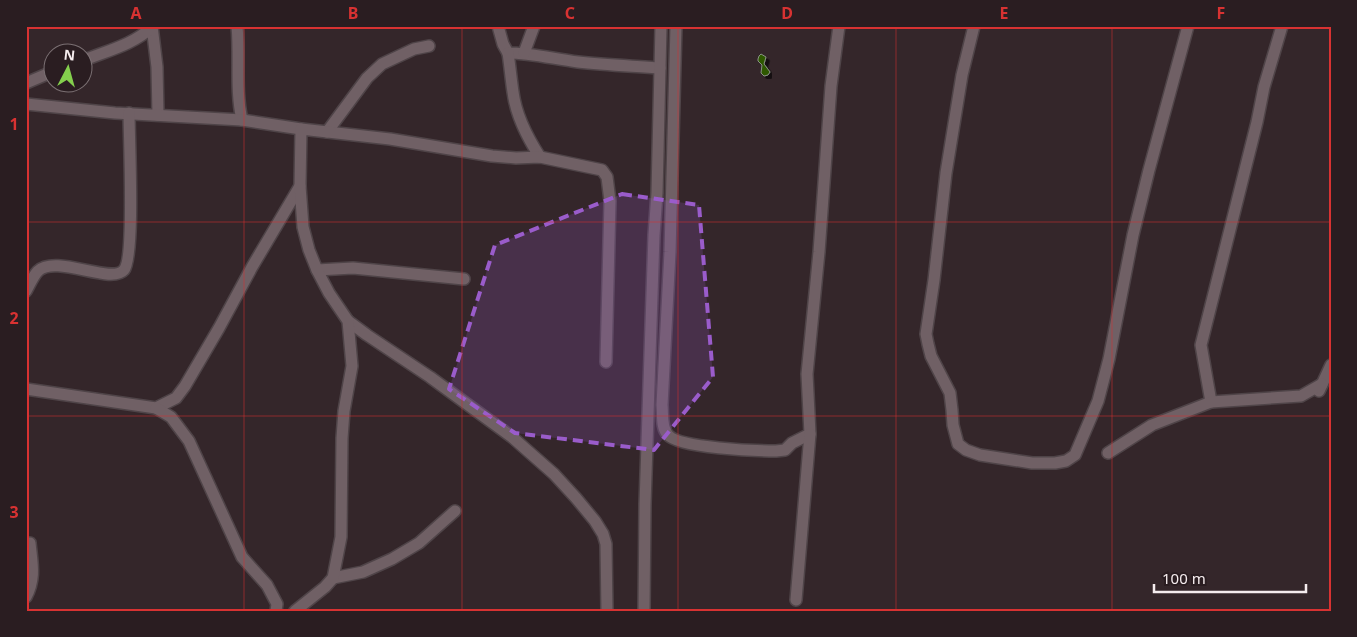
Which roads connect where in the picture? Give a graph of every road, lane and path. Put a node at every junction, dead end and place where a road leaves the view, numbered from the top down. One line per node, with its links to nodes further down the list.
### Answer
1 (237, 26): 21 (street)
2 (498, 26): 12 (street)
3 (534, 26): 13 (street)
4 (661, 26): 15 (street)
5 (676, 26): 25 (street)
6 (839, 26): 37 (street)
7 (974, 26): 8 (street)
8 (1188, 26)
9 (1282, 26): 35 (street)
10 (152, 27): 14 (street); 20 (street)
11 (429, 46): 23 (street)
12 (508, 52): 13 (street); 26 (street)
13 (524, 53): 15 (street)
14 (92, 57)
15 (660, 68): 24 (street)
16 (42, 76): 17 (street)
17 (26, 83)
18 (26, 104): 19 (street)
19 (129, 113): 20 (street); 30 (street)
20 (158, 115): 21 (street)
21 (242, 120): 22 (street)
22 (301, 129): 23 (street); 27 (street)
23 (327, 132): 26 (street)
24 (657, 143): 25 (street); 47 (street)
25 (672, 145): 37 (street)
26 (540, 157): 32 (street)
27 (300, 186): 28 (street); 36 (street)
28 (317, 270): 29 (street); 31 (street)
29 (464, 279)
30 (26, 290)
31 (348, 321): 41 (street); 46 (street)
32 (606, 362)
33 (1331, 365): 35 (street)
34 (26, 389): 36 (street)
35 (1211, 402): 38 (street)
36 (156, 408): 44 (street)
37 (810, 434): 43 (street)
38 (1108, 453)
39 (455, 511): 41 (street)
40 (30, 543): 42 (street)
41 (333, 578): 45 (street)
42 (26, 597)
43 (796, 600)
44 (276, 611)
45 (295, 611)
46 (607, 611)
47 (644, 611)

